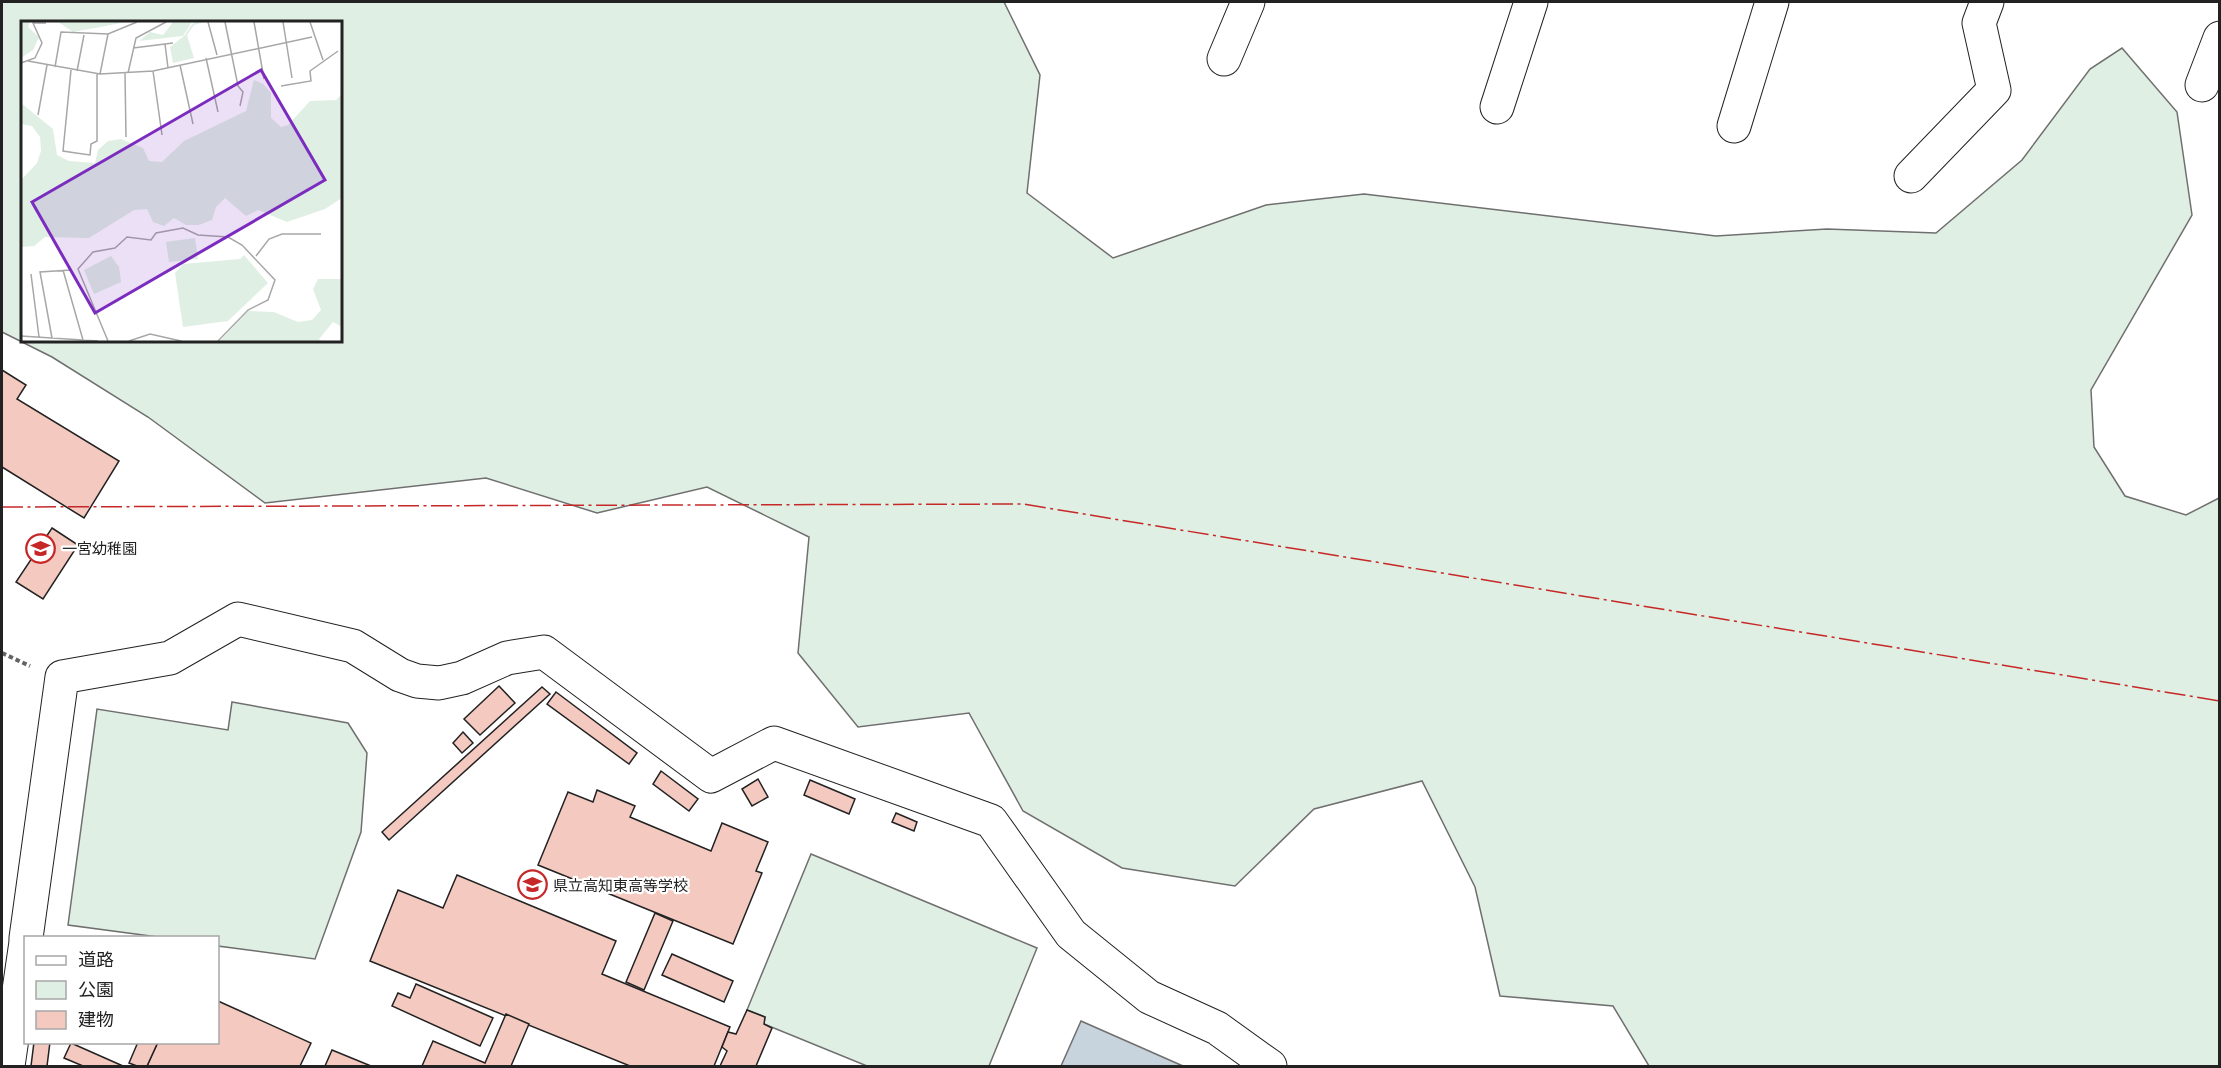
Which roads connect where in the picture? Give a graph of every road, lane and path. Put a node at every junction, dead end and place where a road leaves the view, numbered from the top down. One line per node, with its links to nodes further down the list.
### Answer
1 (1248, 2): 6 (street)
2 (1531, 2): 8 (street)
3 (1772, 2): 9 (street)
4 (1987, 2): 10 (street)
5 (2220, 38): 7 (street)
6 (1224, 59)
7 (2202, 85)
8 (1497, 107)
9 (1734, 126)
10 (1911, 176)
11 (26, 936): 14 (street)
12 (24, 956): 13 (street)
13 (8, 1066)
14 (1270, 1066)

